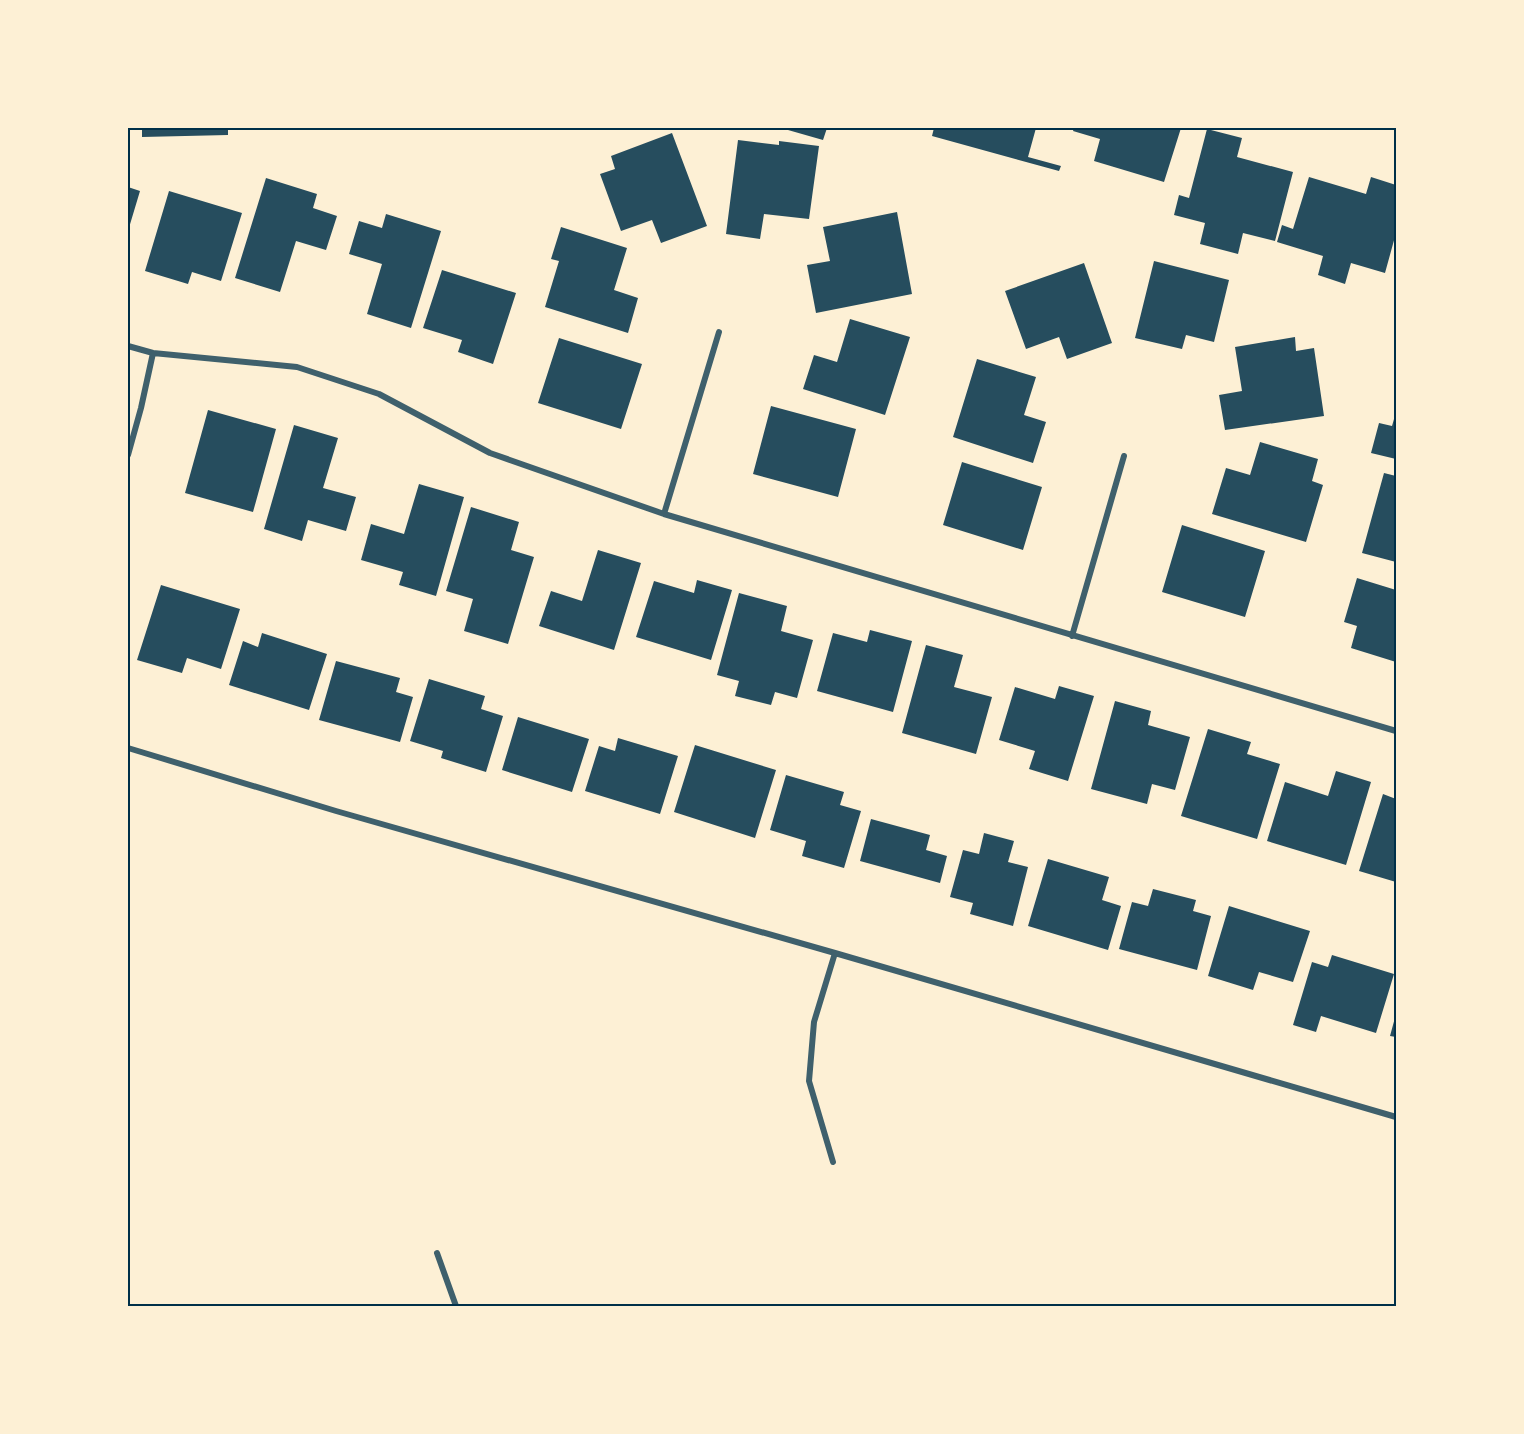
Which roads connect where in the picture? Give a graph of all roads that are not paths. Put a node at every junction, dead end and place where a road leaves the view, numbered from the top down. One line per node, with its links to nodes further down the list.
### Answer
1 (719, 332): 6 (street)
2 (128, 346): 3 (street)
3 (153, 353): 4 (street); 6 (street)
4 (128, 455)
5 (1124, 456): 7 (street)
6 (663, 514): 7 (street)
7 (1072, 636): 8 (street)
8 (1396, 731)
9 (128, 748): 10 (street)
10 (835, 953): 11 (street); 12 (street)
11 (1396, 1117)
12 (833, 1162)
13 (437, 1253): 14 (street)
14 (456, 1306)

